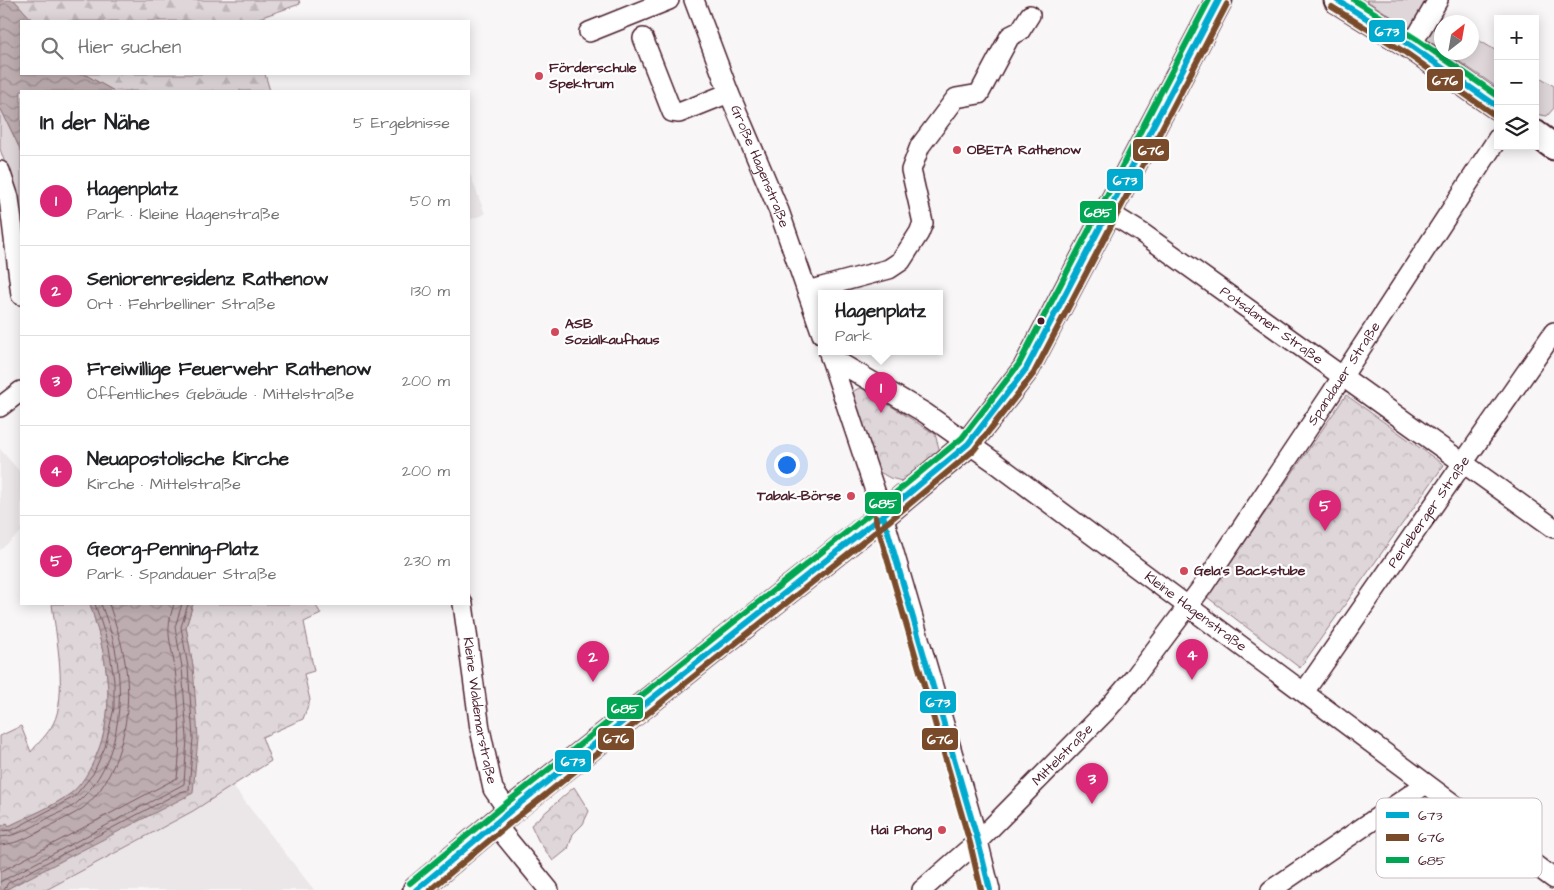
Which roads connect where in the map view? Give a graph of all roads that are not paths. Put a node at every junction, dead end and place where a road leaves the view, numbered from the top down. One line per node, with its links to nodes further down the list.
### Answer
1 (669, 0): 7 (street)
2 (1219, 0): 14 (main road)
3 (1438, 0): 9 (street)
4 (697, 2): 10 (street, Große Hagenstraße)
5 (1344, 2): 9 (main road)
6 (1030, 14): 16 (street)
7 (589, 32)
8 (643, 38): 10 (street)
9 (1411, 46): 11 (main road)
10 (729, 93): 16 (street, Große Hagenstraße)
11 (1495, 105)
12 (1494, 144): 21 (street, Spandauer Straße)
13 (0, 172): 15 (street)
14 (1108, 212): 21 (street, Potsdamer Straße); 24 (main road)
15 (20, 287)
16 (807, 291): 17 (street, Große Hagenstraße)
17 (818, 323)
18 (1554, 332): 25 (street, Perleberger Straße)
19 (829, 355): 26 (street)
20 (831, 355): 24 (street, Kleine Hagenstraße)
21 (1342, 376): 25 (street, Potsdamer Straße); 29 (street, Spandauer Straße)
22 (20, 393): 23 (street)
23 (0, 407)
24 (968, 444): 26 (main road); 29 (street, Kleine Hagenstraße)
25 (1464, 463): 27 (street, Potsdamer Straße); 30 (street, Perleberger Straße)
26 (883, 515): 34 (main road); 36 (street)
27 (1554, 528)
28 (463, 605): 34 (street, Kleine Waldemarstraße)
29 (1187, 606): 30 (street, Kleine Hagenstraße); 36 (street, Mittelstraße)
30 (1304, 692): 31 (street, Kleine Hagenstraße)
31 (1426, 784): 32 (street); 33 (street, Kleine Hagenstraße)
32 (1406, 798)
33 (1445, 798)
34 (502, 818): 39 (main road); 40 (street, Kleine Waldemarstraße)
35 (1376, 818): 43 (street)
36 (978, 841): 41 (street, Mittelstraße); 42 (street)
37 (1542, 870): 38 (street, Kleine Hagenstraße)
38 (1554, 879)
39 (416, 890)
40 (549, 890)
41 (922, 890)
42 (990, 890)
43 (1271, 890)

